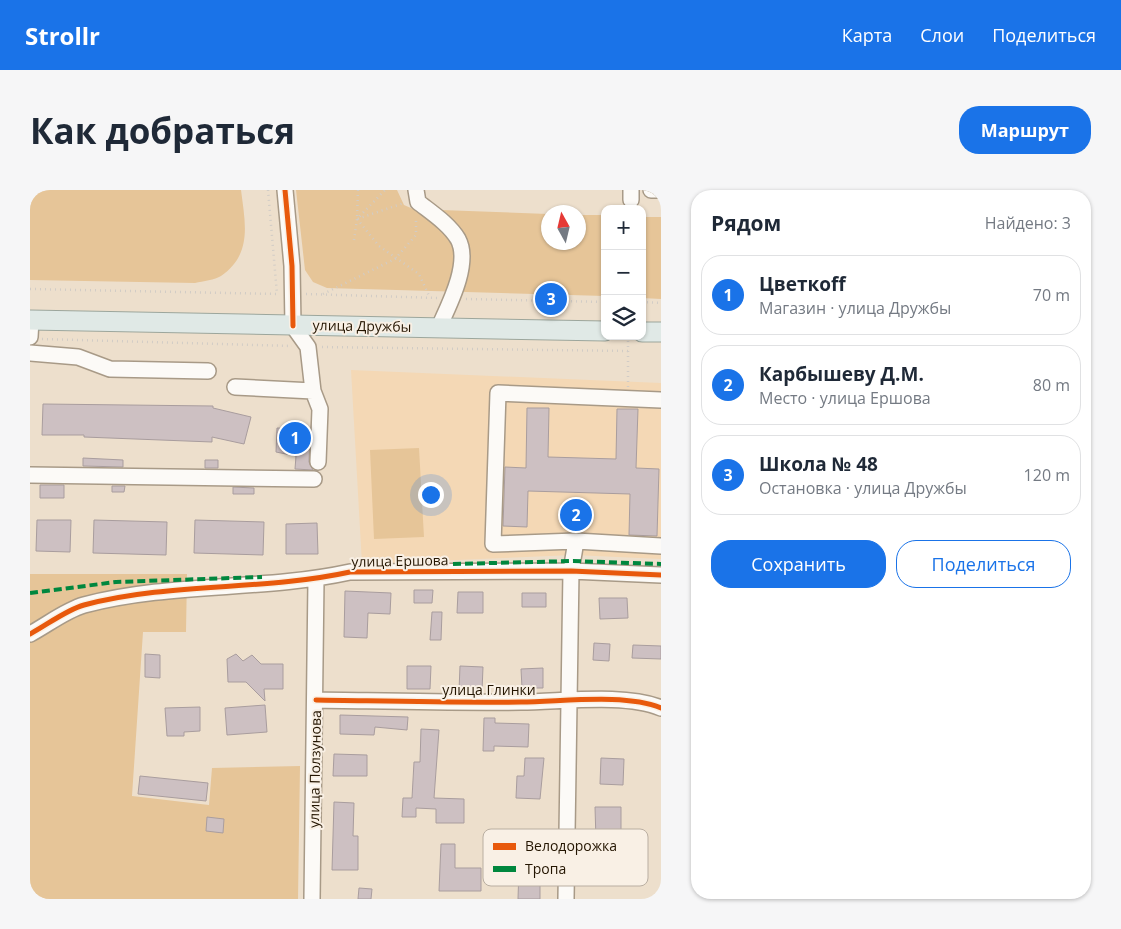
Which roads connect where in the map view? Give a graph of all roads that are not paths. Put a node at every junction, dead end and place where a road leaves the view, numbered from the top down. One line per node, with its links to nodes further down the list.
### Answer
1 (285, 190): 5 (street)
2 (416, 190): 6 (street)
3 (652, 190): 4 (street)
4 (661, 190)
5 (292, 326): 6 (main road, улица Дружбы); 7 (main road, улица Дружбы); 14 (street)
6 (439, 327): 8 (main road, улица Дружбы)
7 (32, 329)
8 (601, 331)
9 (646, 332): 10 (main road)
10 (661, 332)
11 (30, 354): 12 (street)
12 (208, 371)
13 (234, 387): 14 (street)
14 (313, 391): 16 (street)
15 (661, 400): 19 (street)
16 (318, 462)
17 (30, 475): 18 (street)
18 (314, 479)
19 (576, 541): 20 (street); 21 (street)
20 (661, 546)
21 (571, 571): 22 (street, улица Ершова); 23 (street, улица Ершова); 26 (street)
22 (661, 575)
23 (316, 580): 24 (street, улица Ершова); 25 (street, улица Ползунова)
24 (30, 634)
25 (316, 700): 26 (street, улица Глинки); 30 (street, улица Ползунова)
26 (568, 700): 27 (street, улица Глинки); 28 (street)
27 (661, 708)
28 (567, 829)
29 (566, 886): 31 (street)
30 (312, 899)
31 (566, 899)

